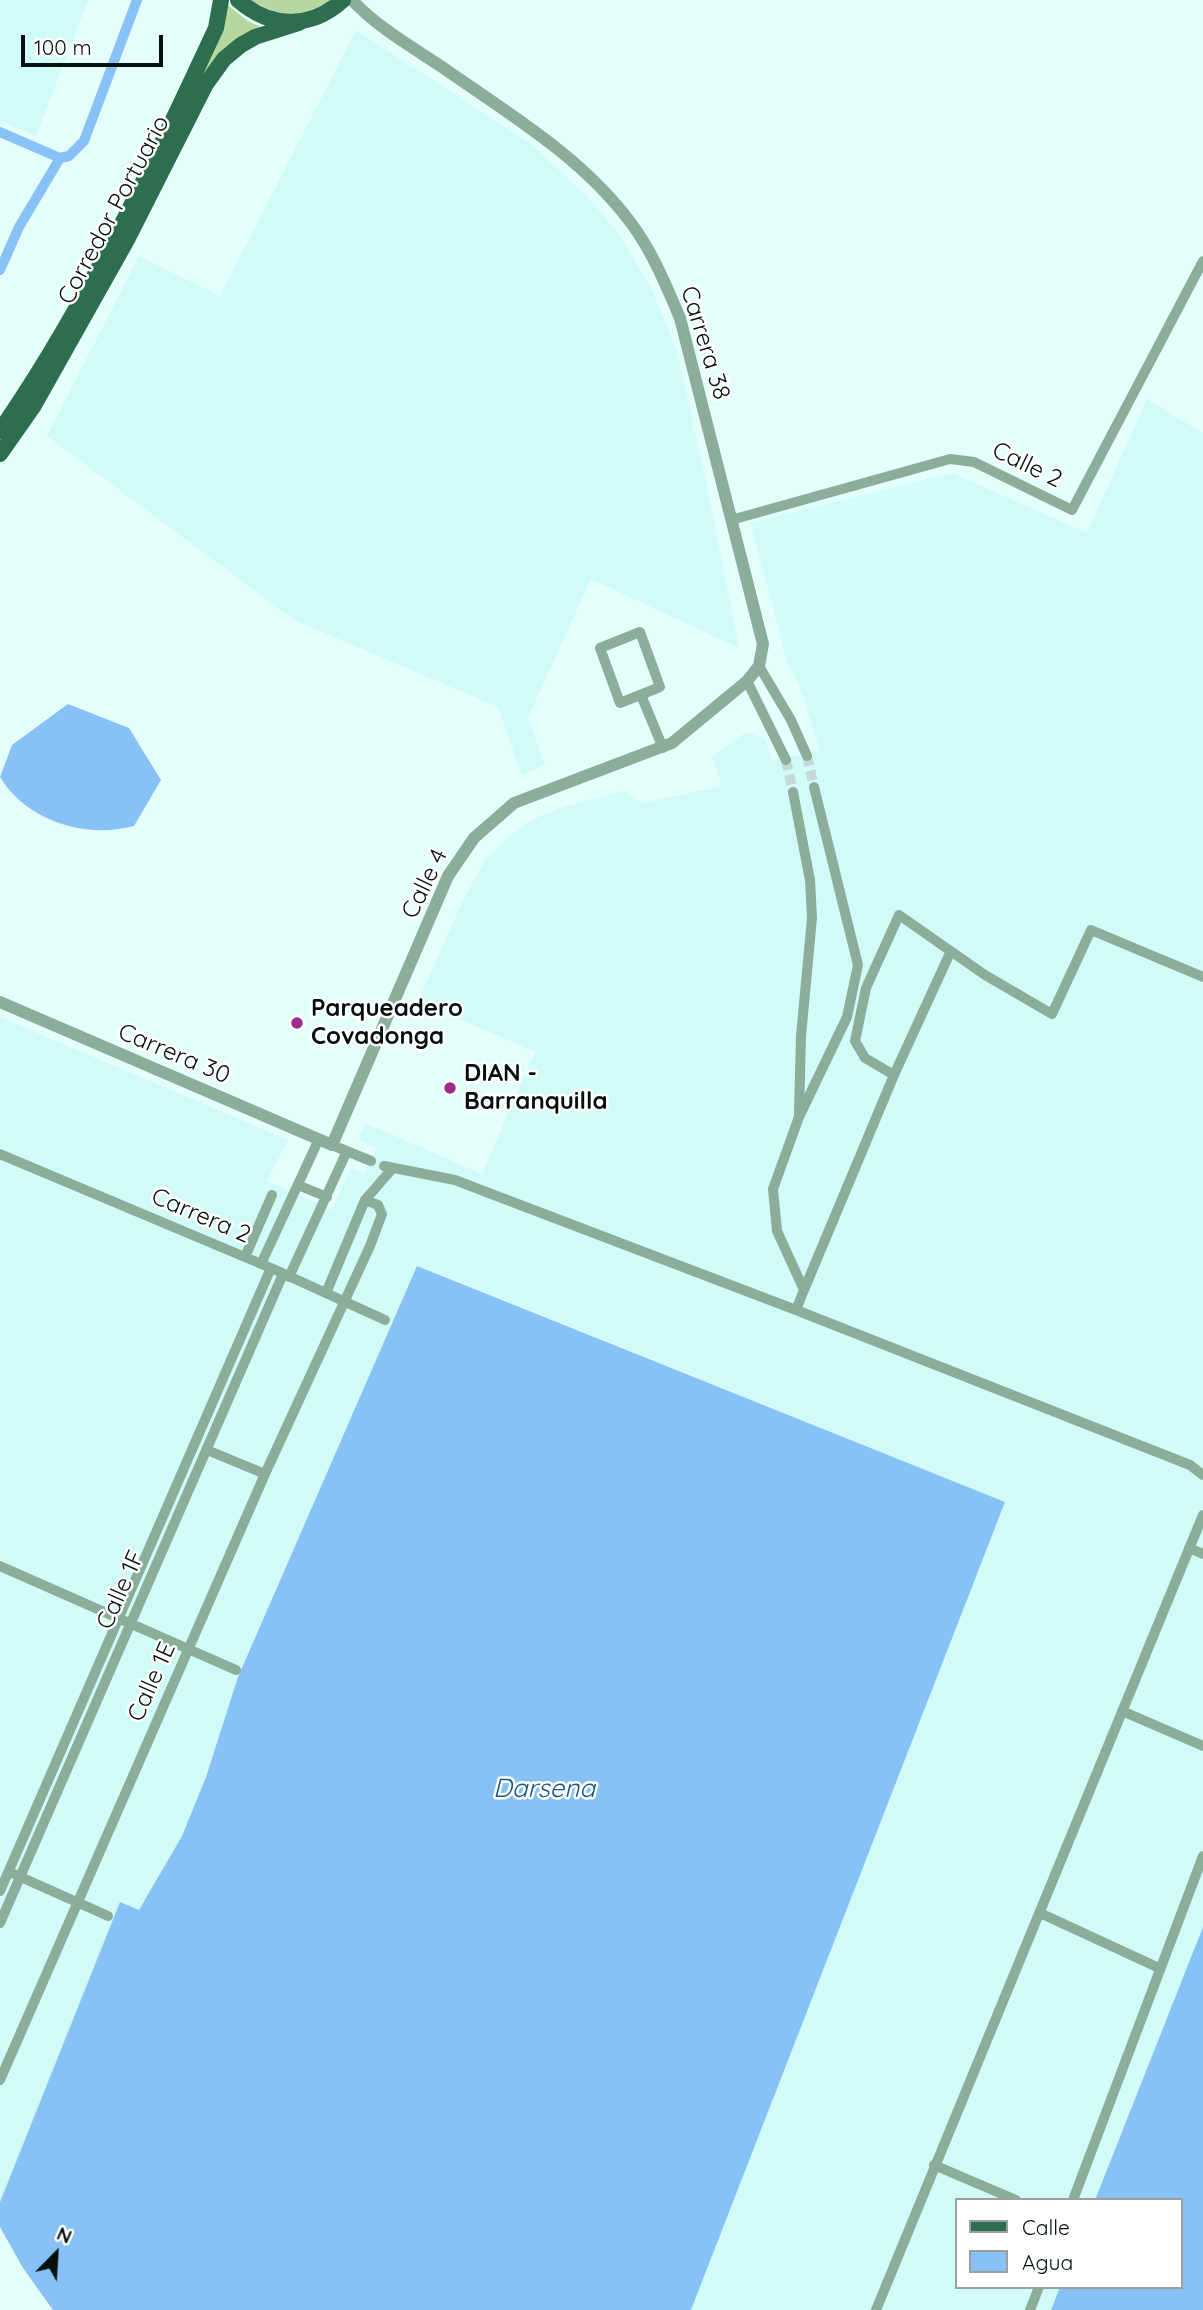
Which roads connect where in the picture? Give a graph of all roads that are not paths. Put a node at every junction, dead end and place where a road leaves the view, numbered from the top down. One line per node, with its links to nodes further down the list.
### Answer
1 (221, 0): 7 (main road, Corredor Portuario)
2 (238, 0): 5 (main road)
3 (343, 0): 5 (main road, Corredor Portuario)
4 (352, 0): 9 (street, Carrera 38)
5 (299, 23): 8 (main road, Corredor Portuario)
6 (1203, 261): 9 (street, Calle 2)
7 (0, 431)
8 (0, 454)
9 (731, 520): 10 (street, Carrera 38)
10 (759, 666): 11 (street, Calle 4); 14 (street)
11 (747, 681): 13 (street, Calle 4); 15 (street)
12 (641, 695): 12 (street); 13 (street)
13 (663, 748): 24 (street, Calle 4)
14 (807, 756)
15 (786, 760)
16 (814, 788): 22 (street)
17 (793, 792): 22 (street)
18 (950, 953): 19 (street); 21 (street); 21 (street)
19 (1203, 977)
20 (0, 1002): 23 (street, Carrera 30)
21 (894, 1075): 35 (street)
22 (799, 1117): 35 (street)
23 (319, 1139): 24 (street, Carrera 30); 28 (street, Calle 1F)
24 (332, 1144): 25 (street)
25 (347, 1151): 27 (street); 30 (street, Calle 1F)
26 (0, 1154): 32 (street, Carrera 2)
27 (371, 1161)
28 (298, 1185): 30 (street); 33 (street, Calle 1F)
29 (272, 1195): 32 (street)
30 (327, 1197): 34 (street, Calle 1F)
31 (365, 1200): 36 (street); 37 (street, Calle 1E); 38 (street)
32 (245, 1257): 33 (street, Carrera 2)
33 (266, 1266): 34 (street, Carrera 2); 41 (street, Calle 1F)
34 (286, 1275): 36 (street, Carrera 2); 40 (street, Calle 1F)
35 (804, 1290): 38 (street)
36 (326, 1293): 37 (street, Carrera 2)
37 (345, 1301): 39 (street, Carrera 2); 43 (street, Calle 1E)
38 (796, 1310): 44 (street)
39 (385, 1320)
40 (207, 1450): 42 (street, Calle 1F); 43 (street)
41 (186, 1464): 42 (street); 49 (street, Calle 1F)
42 (198, 1469): 49 (street, Calle 1F)
43 (264, 1475): 50 (street, Calle 1E)
44 (1203, 1475)
45 (1203, 1515): 46 (street)
46 (1189, 1548): 47 (street); 52 (street)
47 (1203, 1554)
48 (0, 1566): 49 (street)
49 (124, 1620): 50 (street); 54 (street, Calle 1F); 55 (street, Calle 1F)
50 (189, 1649): 51 (street); 60 (street, Calle 1E)
51 (236, 1670)
52 (1122, 1712): 53 (street); 61 (street)
53 (1203, 1746)
54 (44, 1789): 55 (street); 57 (street, Calle 1F)
55 (55, 1794): 58 (street, Calle 1F)
56 (1203, 1856): 64 (street)
57 (9, 1871): 58 (street); 59 (street, Calle 1F)
58 (20, 1877): 60 (street); 63 (street, Calle 1F)
59 (0, 1891)
60 (78, 1902): 62 (street); 65 (street, Calle 1E)
61 (1040, 1913): 64 (street); 66 (street)
62 (108, 1916)
63 (0, 1923)
64 (1159, 1968): 68 (street)
65 (0, 2080)
66 (934, 2165): 67 (street); 70 (street)
67 (1011, 2198)
68 (1074, 2198)
69 (1038, 2289): 71 (street)
70 (876, 2310)
71 (1030, 2310)

